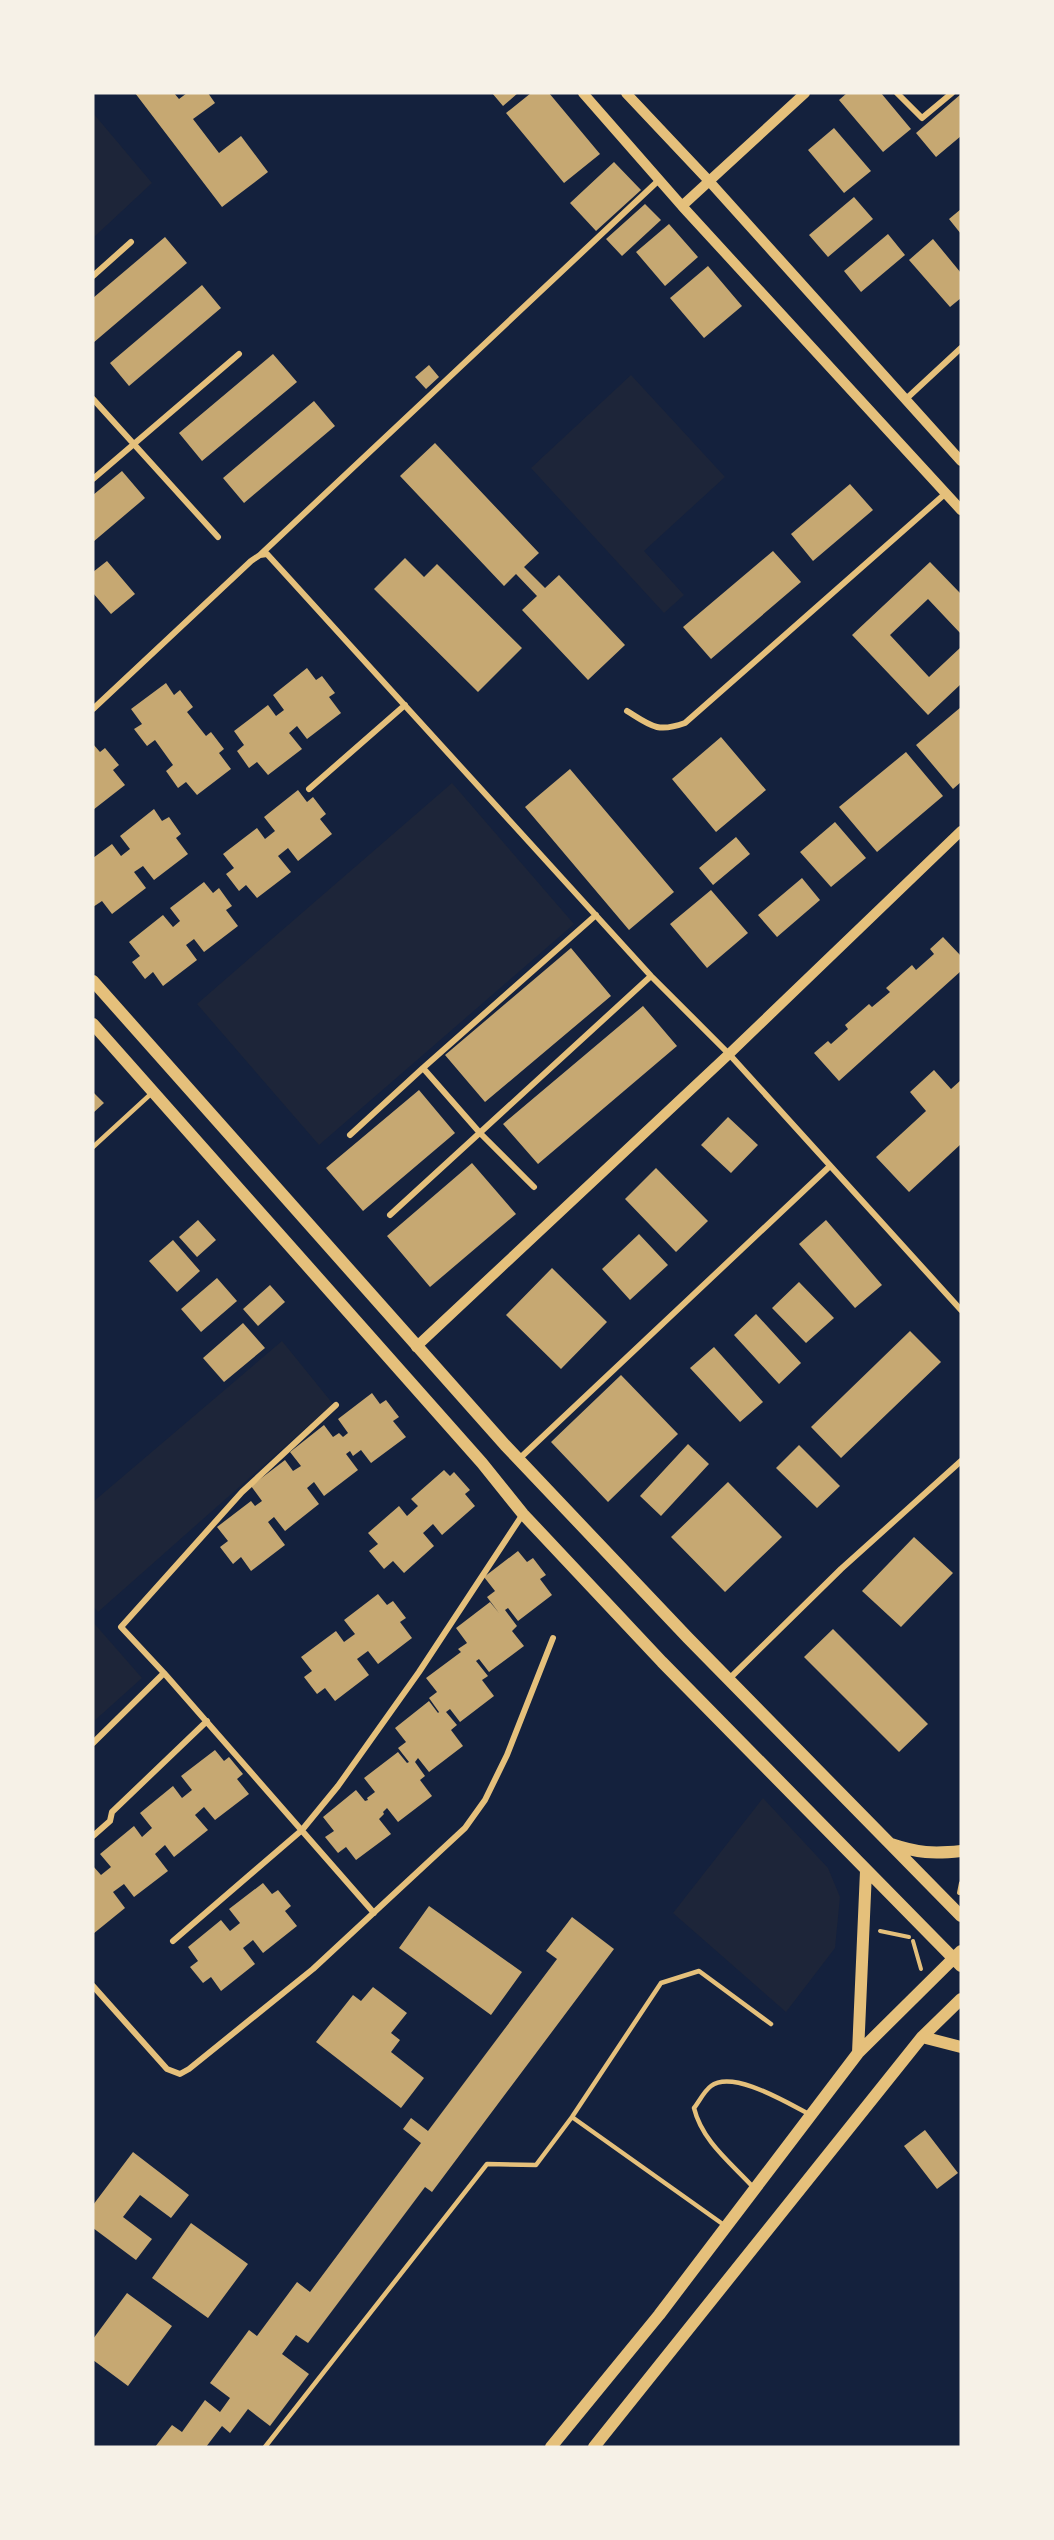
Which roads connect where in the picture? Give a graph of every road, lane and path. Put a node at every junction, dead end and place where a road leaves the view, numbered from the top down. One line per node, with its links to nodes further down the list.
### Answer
1 (583, 93): 6 (street)
2 (626, 93): 7 (street)
3 (805, 93): 7 (street)
4 (897, 93): 5 (street)
5 (952, 93)
6 (659, 180): 8 (street); 21 (street)
7 (709, 181): 8 (street); 14 (street)
8 (682, 207): 18 (street)
9 (131, 242): 10 (street)
10 (93, 276)
11 (961, 348): 14 (street)
12 (239, 354): 15 (street)
13 (93, 399): 15 (street)
14 (906, 399): 16 (street)
15 (134, 444): 17 (street); 20 (street)
16 (961, 461)
17 (93, 479)
18 (946, 493): 19 (street); 24 (street)
19 (961, 510)
20 (218, 537)
21 (260, 555): 22 (street); 23 (street)
22 (405, 705): 25 (street); 27 (street)
23 (93, 709)
24 (627, 711)
25 (309, 789)
26 (961, 831): 31 (street)
27 (596, 915): 28 (street); 32 (street)
28 (651, 976): 31 (street); 34 (street)
29 (93, 981): 41 (main road)
30 (93, 1024): 33 (main road)
31 (729, 1054): 37 (street); 41 (street)
32 (423, 1068): 34 (street); 35 (street)
33 (153, 1092): 36 (lane); 45 (main road)
34 (480, 1132): 38 (street); 39 (street)
35 (350, 1135)
36 (93, 1147)
37 (830, 1166): 40 (street); 43 (street)
38 (534, 1187)
39 (390, 1215)
40 (961, 1310)
41 (416, 1347): 43 (main road)
42 (336, 1405): 47 (street)
43 (518, 1459): 48 (main road)
44 (961, 1461): 48 (street)
45 (523, 1514): 51 (street); 55 (main road)
46 (553, 1638): 56 (street)
47 (164, 1673): 49 (street); 50 (street)
48 (729, 1679): 53 (main road)
49 (207, 1721): 51 (street); 52 (street)
50 (93, 1743)
51 (302, 1830): 56 (street); 59 (street)
52 (93, 1836)
53 (890, 1844): 54 (main road); 57 (main road)
54 (961, 1851)
55 (866, 1871): 60 (main road); 67 (main road)
56 (374, 1913): 62 (street)
57 (961, 1916)
58 (880, 1931): 61 (path)
59 (173, 1941)
60 (958, 1959): 67 (main road)
61 (921, 1969)
62 (93, 1986)
63 (961, 1999): 65 (main road)
64 (771, 2024): 69 (lane)
65 (922, 2037): 66 (main road); 74 (main road)
66 (961, 2047)
67 (858, 2053): 68 (main road)
68 (811, 2115): 70 (main road); 70 (lane)
69 (572, 2117): 71 (lane); 72 (lane)
70 (755, 2189): 71 (main road)
71 (727, 2227): 73 (main road)
72 (265, 2447)
73 (551, 2447)
74 (594, 2447)

